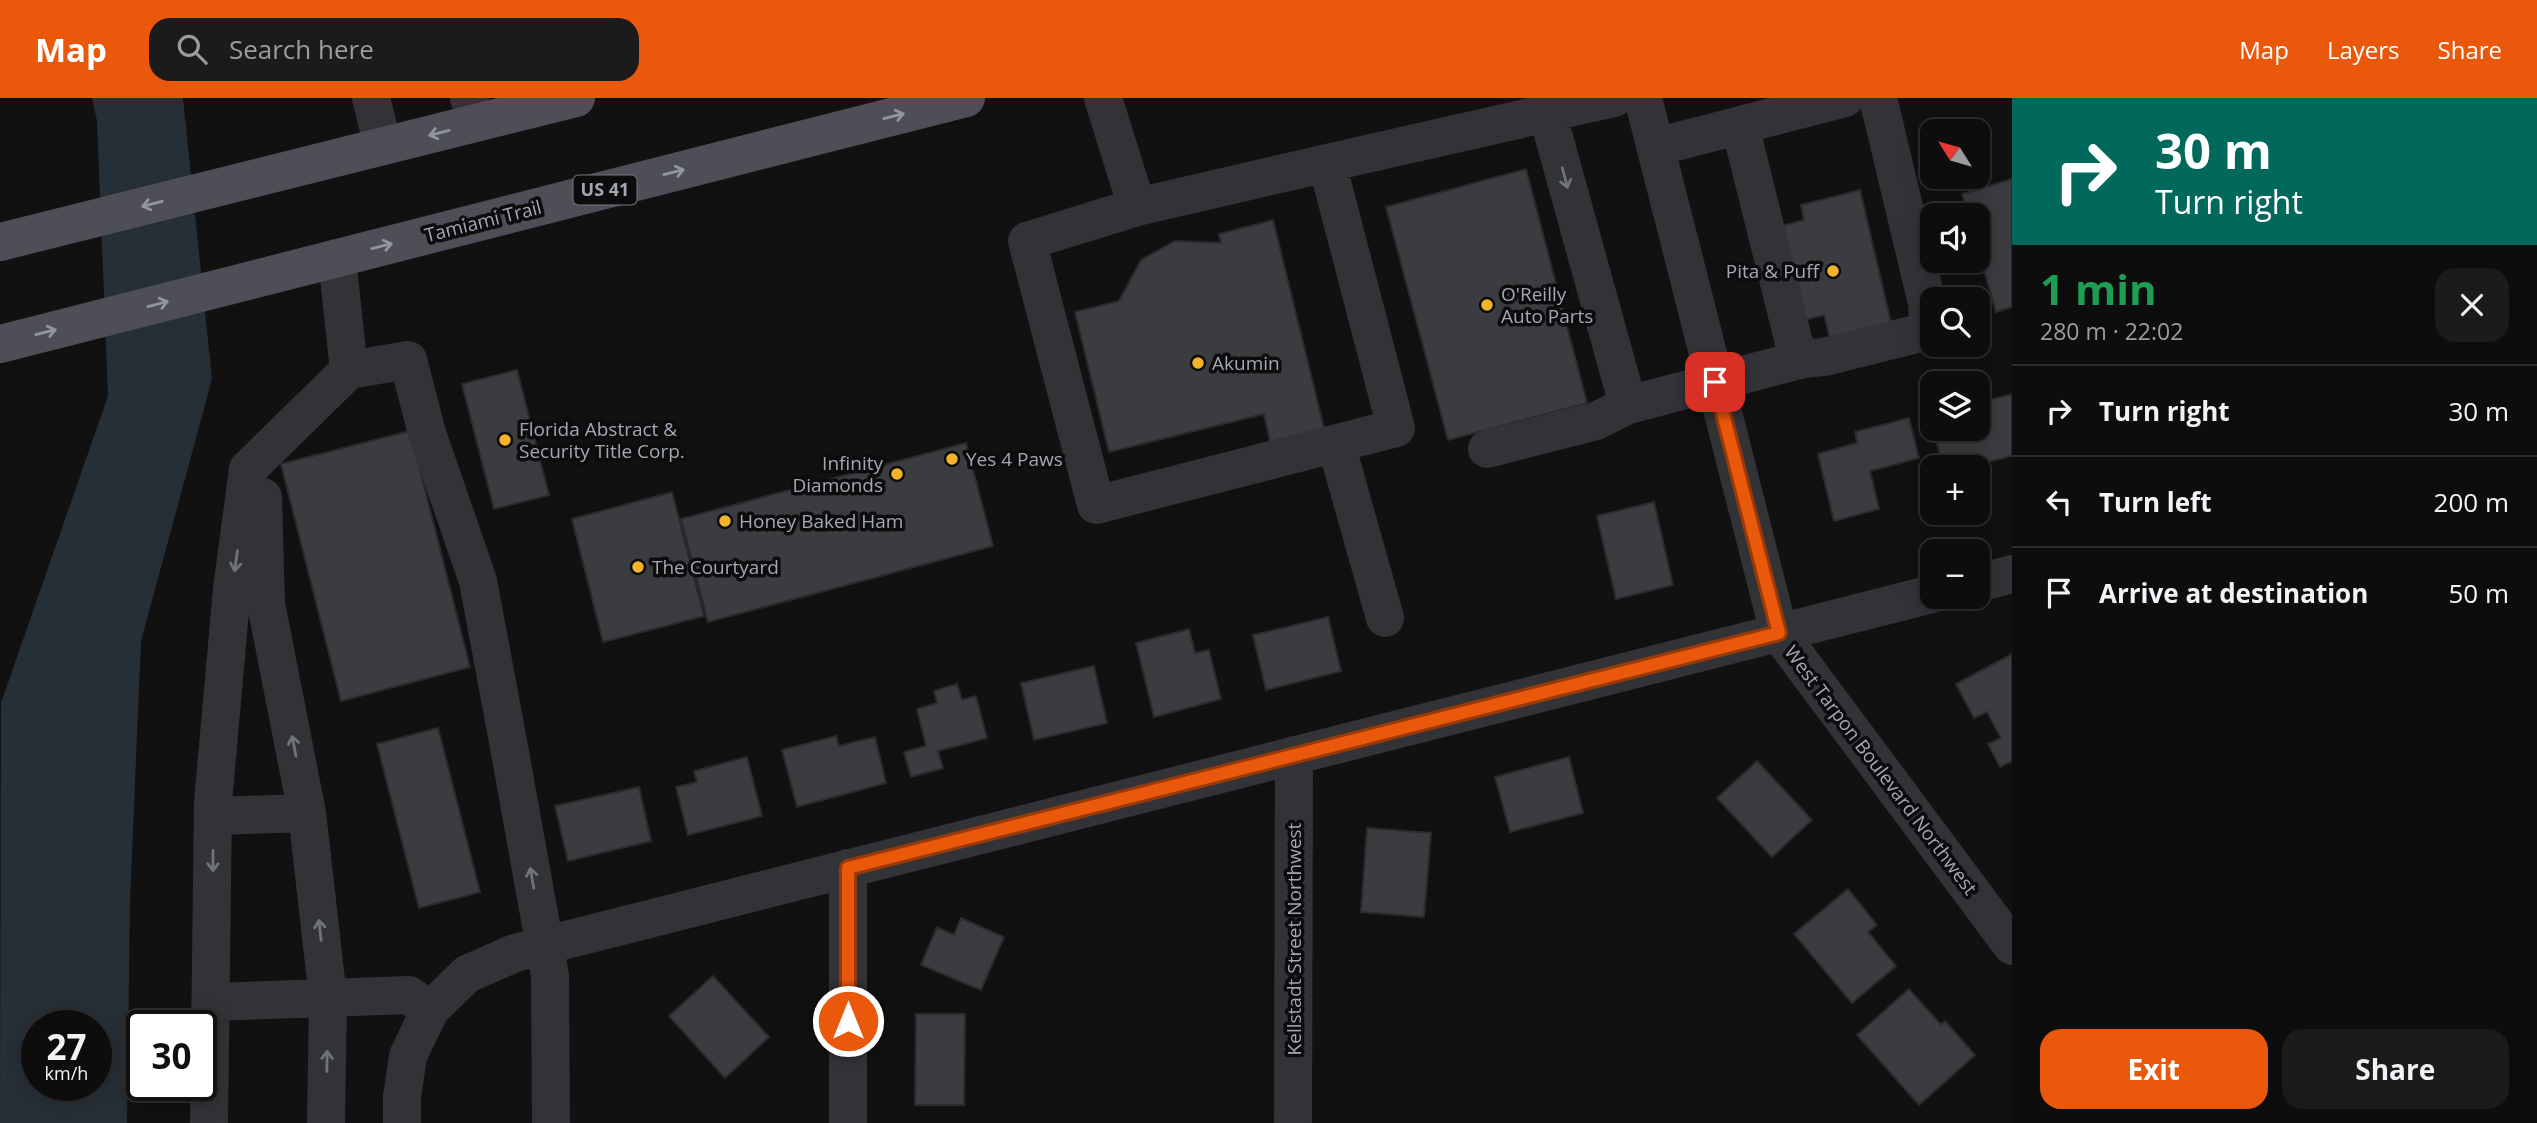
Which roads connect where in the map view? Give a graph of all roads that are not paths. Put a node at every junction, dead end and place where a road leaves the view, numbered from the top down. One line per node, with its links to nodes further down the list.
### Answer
1 (371, 98): 12 (street)
2 (966, 98): 17 (main road, Tamiami Trail / US 41, one-way to 2)
3 (1103, 98): 15 (street)
4 (1614, 98): 10 (street)
5 (1643, 98): 13 (street, West Tarpon Boulevard Northwest)
6 (1844, 98): 11 (street)
7 (1878, 98): 19 (street)
8 (559, 100): 9 (main road)
9 (472, 111): 12 (main road, one-way to 12)
10 (1547, 112): 14 (street); 22 (street, one-way to 22)
11 (1740, 125): 13 (street); 19 (street)
12 (383, 146): 16 (main road, one-way to 16)
13 (1656, 147): 21 (street, West Tarpon Boulevard Northwest)
14 (1327, 163): 15 (street); 23 (street)
15 (1137, 207): 23 (street)
16 (1, 236)
17 (337, 258): 18 (main road, Tamiami Trail / US 41, one-way to 17); 20 (street)
18 (0, 344)
19 (1803, 359): 21 (street)
20 (349, 370): 25 (street); 35 (street, one-way to 20)
21 (1715, 382): 22 (street); 30 (street, West Tarpon Boulevard Northwest)
22 (1628, 405): 24 (street)
23 (1336, 443): 29 (street)
24 (1487, 449)
25 (248, 470): 32 (street, one-way to 25); 33 (street, one-way to 33)
26 (2012, 574): 27 (street)
27 (1990, 580)
28 (1920, 597): 30 (street)
29 (1385, 618)
30 (1779, 633): 31 (street); 36 (street, West Tarpon Boulevard Northwest)
31 (1294, 755): 34 (street); 45 (street, Kellstadt Street Northwest)
32 (307, 813): 33 (street); 37 (street, one-way to 32)
33 (213, 816): 38 (street, one-way to 38)
34 (848, 868): 35 (street); 44 (street)
35 (545, 946): 39 (street); 43 (street)
36 (2012, 946)
37 (328, 998): 38 (street); 39 (street); 41 (street, one-way to 37)
38 (212, 1002): 40 (street)
39 (430, 1010): 42 (street)
40 (209, 1123)
41 (326, 1123)
42 (402, 1123)
43 (551, 1123)
44 (848, 1123)
45 (1293, 1123)

